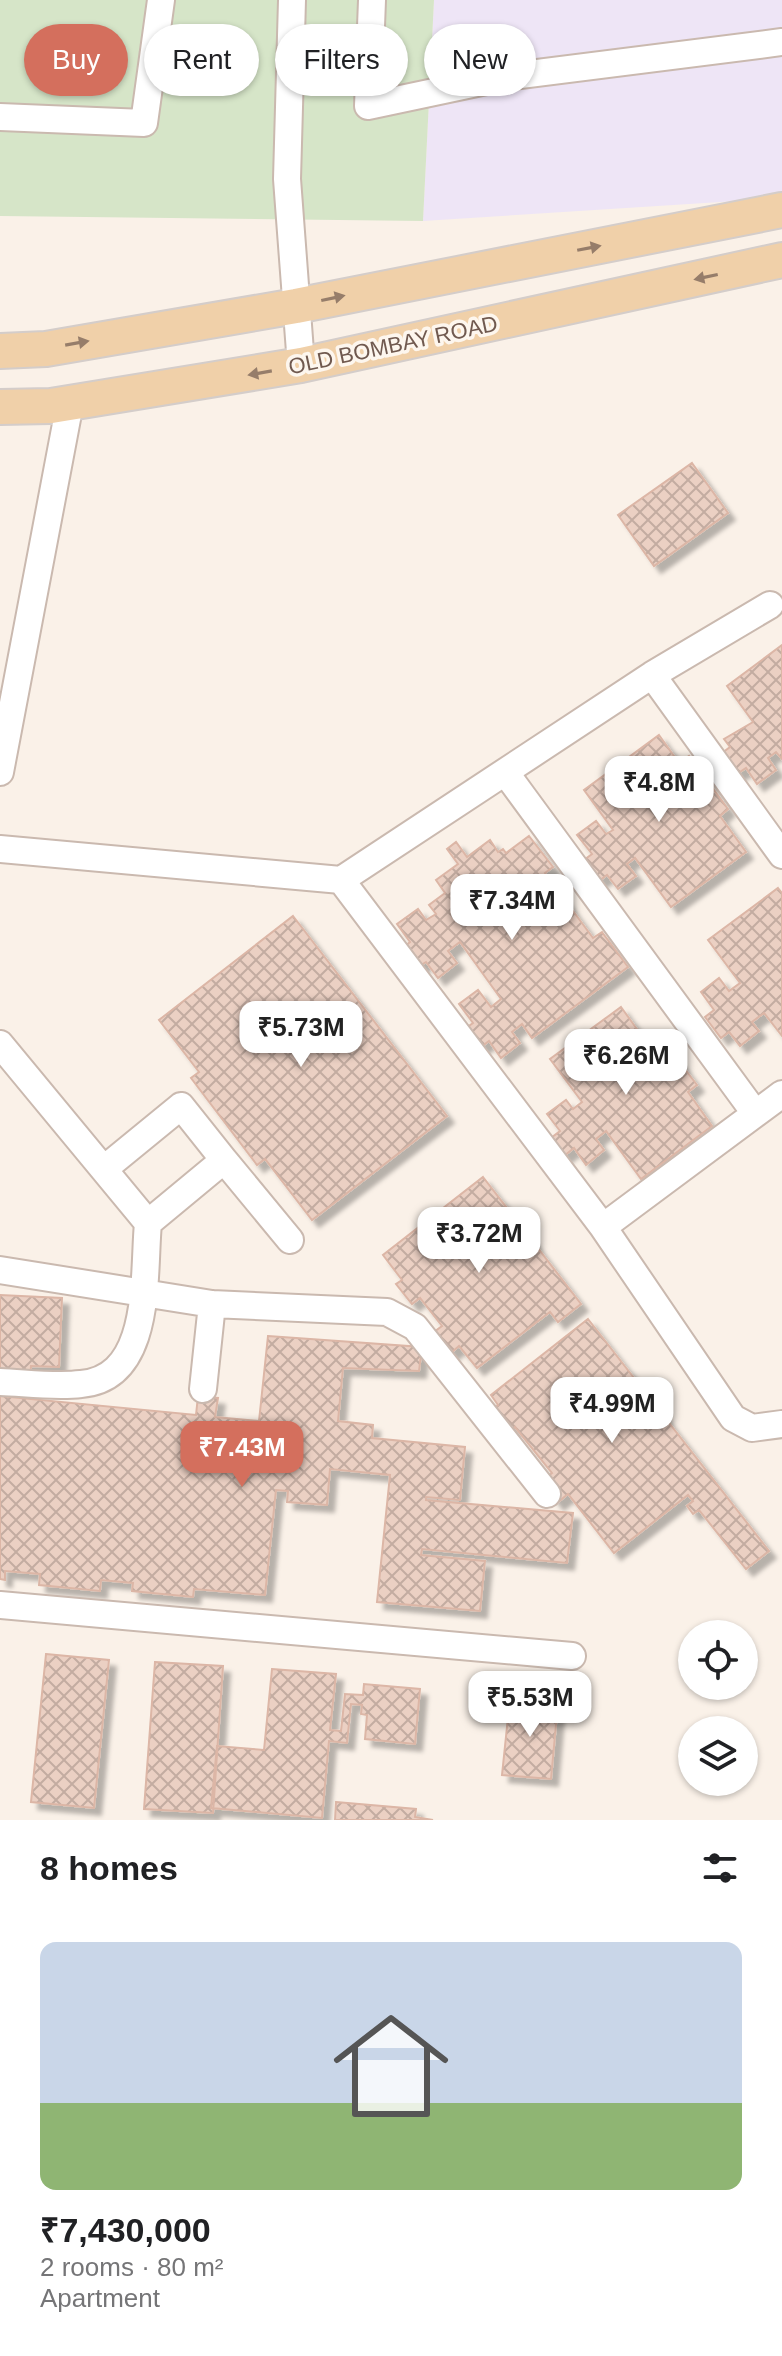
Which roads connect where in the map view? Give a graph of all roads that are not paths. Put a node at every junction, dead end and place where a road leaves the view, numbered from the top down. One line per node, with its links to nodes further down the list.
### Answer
1 (161, 0): 5 (street)
2 (292, 0): 8 (street)
3 (372, 0): 4 (street)
4 (782, 42)
5 (0, 117)
6 (782, 210): 8 (main road, one-way to 6)
7 (782, 260): 10 (main road, OLD BOMBAY ROAD, one-way to 10)
8 (296, 306): 9 (main road, one-way to 8); 10 (street)
9 (0, 351)
10 (301, 365): 11 (main road, OLD BOMBAY ROAD, one-way to 11)
11 (70, 403): 12 (main road, OLD BOMBAY ROAD); 15 (street)
12 (0, 407)
13 (770, 605): 14 (street)
14 (652, 675): 16 (street); 18 (street)
15 (0, 772)
16 (505, 772): 19 (street); 22 (street)
17 (0, 849): 19 (street)
18 (782, 855)
19 (341, 880): 26 (street)
20 (0, 1044): 24 (street)
21 (782, 1094): 22 (street)
22 (755, 1113): 26 (street)
23 (224, 1160): 24 (street); 25 (street); 27 (street)
24 (104, 1169): 25 (street)
25 (148, 1223): 29 (street)
26 (603, 1227): 33 (street)
27 (290, 1240)
28 (0, 1270): 29 (street)
29 (141, 1290): 30 (street); 31 (street)
30 (212, 1304): 32 (street); 34 (street)
31 (0, 1382)
32 (203, 1389)
33 (782, 1424)
34 (547, 1494)
35 (0, 1605): 36 (street)
36 (572, 1656)

